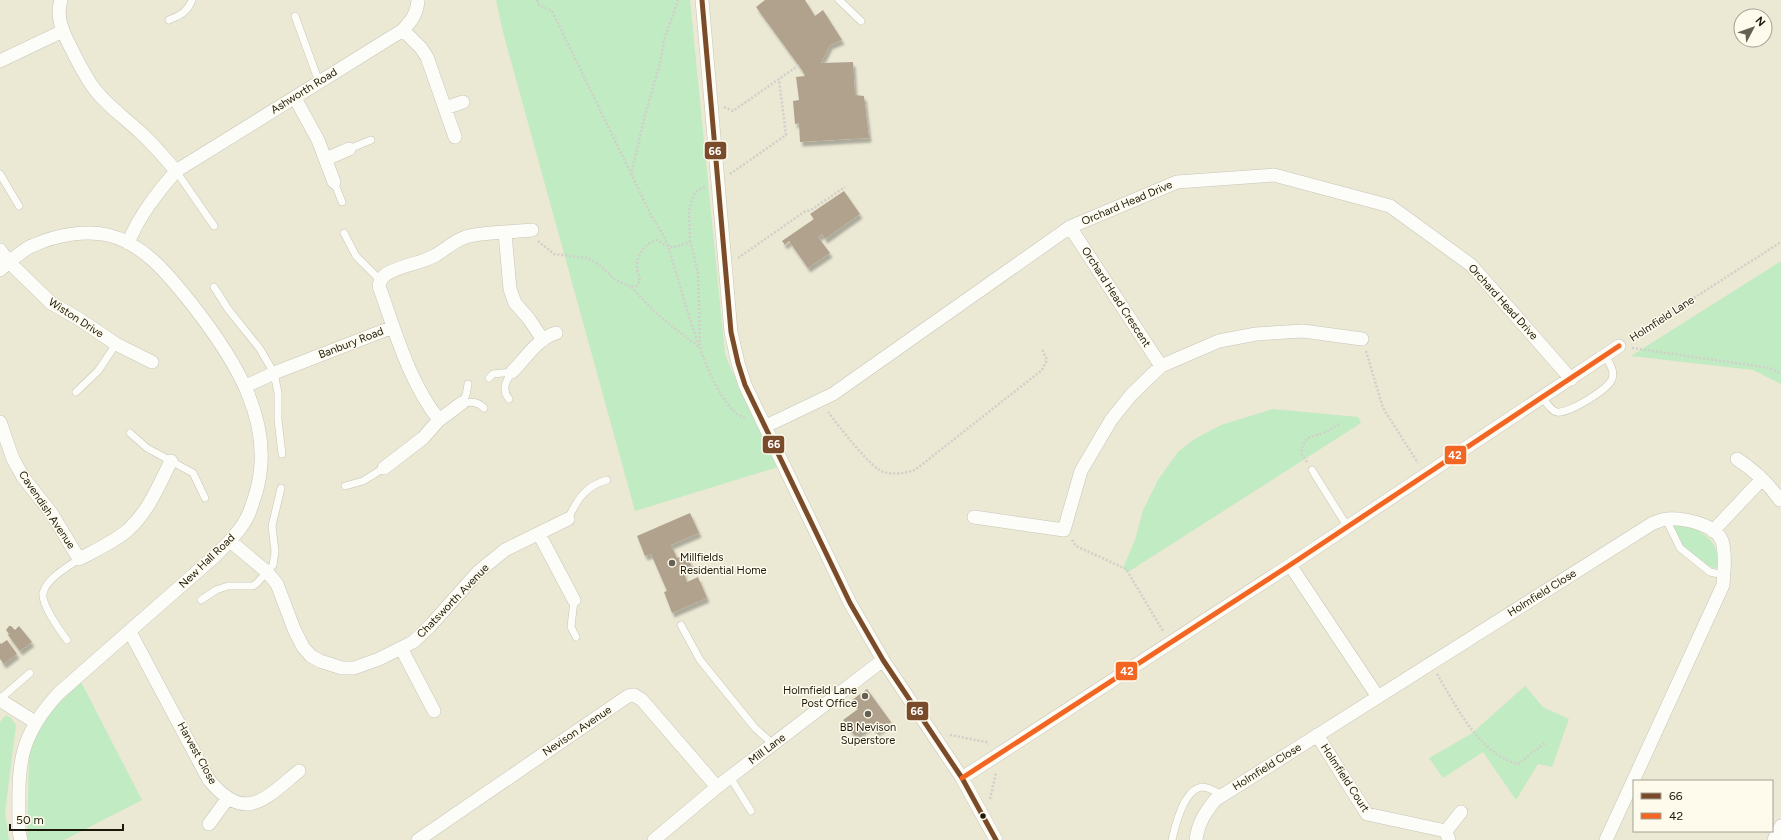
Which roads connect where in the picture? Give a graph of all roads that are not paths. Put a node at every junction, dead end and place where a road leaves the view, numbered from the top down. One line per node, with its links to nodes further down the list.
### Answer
1 (61, 0): 10 (street)
2 (192, 0): 7 (lane)
3 (418, 0): 9 (street, Ashworth Road)
4 (702, 0): 56 (street)
5 (839, 0): 8 (lane)
6 (295, 16): 12 (lane)
7 (169, 20)
8 (861, 21)
9 (403, 30): 12 (street, Ashworth Road); 15 (street)
10 (63, 31): 11 (street); 20 (street)
11 (0, 61)
12 (319, 82): 13 (street, Ashworth Road)
13 (295, 98): 19 (street); 20 (street, Ashworth Road)
14 (463, 102): 15 (street)
15 (445, 108): 16 (street)
16 (455, 137)
17 (371, 140): 18 (lane)
18 (349, 149): 19 (street)
19 (326, 159): 22 (street)
20 (176, 171): 25 (lane); 30 (street, Ashworth Road)
21 (0, 174): 24 (lane)
22 (334, 182): 23 (lane)
23 (342, 202)
24 (19, 206)
25 (214, 226)
26 (1070, 227): 43 (street, Orchard Head Crescent); 47 (street, Orchard Head Drive); 56 (street, Orchard Head Drive)
27 (532, 230): 29 (street)
28 (344, 233): 33 (lane)
29 (504, 233): 33 (street); 38 (street)
30 (128, 243): 32 (street, New Hall Road); 49 (street, New Hall Road)
31 (0, 250): 32 (street)
32 (4, 266): 39 (street, Wiston Drive)
33 (380, 280): 35 (street, Banbury Road)
34 (214, 287): 45 (lane)
35 (393, 327): 45 (street, Banbury Road); 55 (street)
36 (556, 333): 38 (street)
37 (1362, 339): 43 (street)
38 (543, 340): 44 (street)
39 (116, 344): 42 (street, Wiston Drive); 50 (lane)
40 (1620, 346): 41 (street, Holmfield Lane)
41 (1605, 356): 47 (street, Holmfield Lane); 51 (lane)
42 (152, 362)
43 (1161, 366): 70 (street)
44 (512, 372): 46 (lane); 52 (lane)
45 (274, 373): 49 (street, Banbury Road); 59 (lane)
46 (489, 378)
47 (1570, 378): 51 (street, Holmfield Lane)
48 (468, 384): 53 (lane)
49 (246, 386): 76 (street, New Hall Road)
50 (76, 392)
51 (1542, 397): 73 (street, Holmfield Lane)
52 (509, 399)
53 (462, 403): 54 (lane); 55 (street)
54 (484, 408)
55 (439, 420): 62 (street)
56 (763, 421): 88 (street)
57 (0, 422): 77 (street, Cavendish Avenue)
58 (130, 433): 61 (lane)
59 (282, 454)
60 (1737, 459): 64 (street)
61 (171, 461): 68 (lane); 77 (street, Cavendish Avenue)
62 (384, 468): 66 (lane)
63 (1312, 470): 73 (lane)
64 (1762, 478): 69 (street); 74 (street)
65 (607, 480): 71 (lane)
66 (345, 486)
67 (281, 488): 79 (lane)
68 (204, 498)
69 (1780, 500)
70 (974, 517)
71 (568, 519): 75 (street, Chatsworth Avenue)
72 (1666, 519): 74 (street, Holmfield Close); 80 (lane); 90 (street, Holmfield Close)
73 (1347, 526): 78 (street, Holmfield Lane)
74 (1713, 531): 80 (street)
75 (538, 534): 82 (street); 87 (street, Chatsworth Avenue)
76 (230, 541): 79 (street, Chatsworth Avenue); 84 (street, New Hall Road)
77 (79, 559): 86 (lane)
78 (1290, 565): 90 (street); 98 (street, Holmfield Lane)
79 (267, 572): 81 (lane); 87 (street, Chatsworth Avenue)
80 (1724, 575): 99 (street)
81 (201, 600)
82 (574, 600): 85 (lane)
83 (681, 625): 95 (lane)
84 (130, 632): 93 (street, New Hall Road); 103 (street, Harvest Close)
85 (576, 637)
86 (67, 640)
87 (401, 648): 92 (street)
88 (883, 660): 95 (street, Mill Lane); 98 (street)
89 (30, 673): 91 (lane)
90 (1378, 697): 94 (street, Holmfield Close)
91 (0, 699): 93 (street)
92 (434, 711)
93 (35, 722): 109 (street, New Hall Road)
94 (1317, 735): 102 (street, Holmfield Close); 108 (street, Holmfield Court)
95 (773, 744): 97 (street, Mill Lane)
96 (299, 771): 103 (street, Harvest Close)
97 (730, 777): 101 (street, Mill Lane); 104 (lane)
98 (962, 778): 112 (street)
99 (1633, 780)
100 (1633, 780): 115 (street)
101 (717, 787): 110 (street, Nevison Avenue); 111 (street, Mill Lane)
102 (1222, 795): 113 (lane); 114 (street, Holmfield Close)
103 (228, 798): 106 (street)
104 (751, 811)
105 (1460, 812): 108 (street, Holmfield Court)
106 (209, 824)
107 (1781, 826): 116 (street)
108 (1448, 835)
109 (21, 840)
110 (418, 840)
111 (654, 840)
112 (996, 840)
113 (1172, 840)
114 (1196, 840)
115 (1606, 840)
116 (1774, 840)

